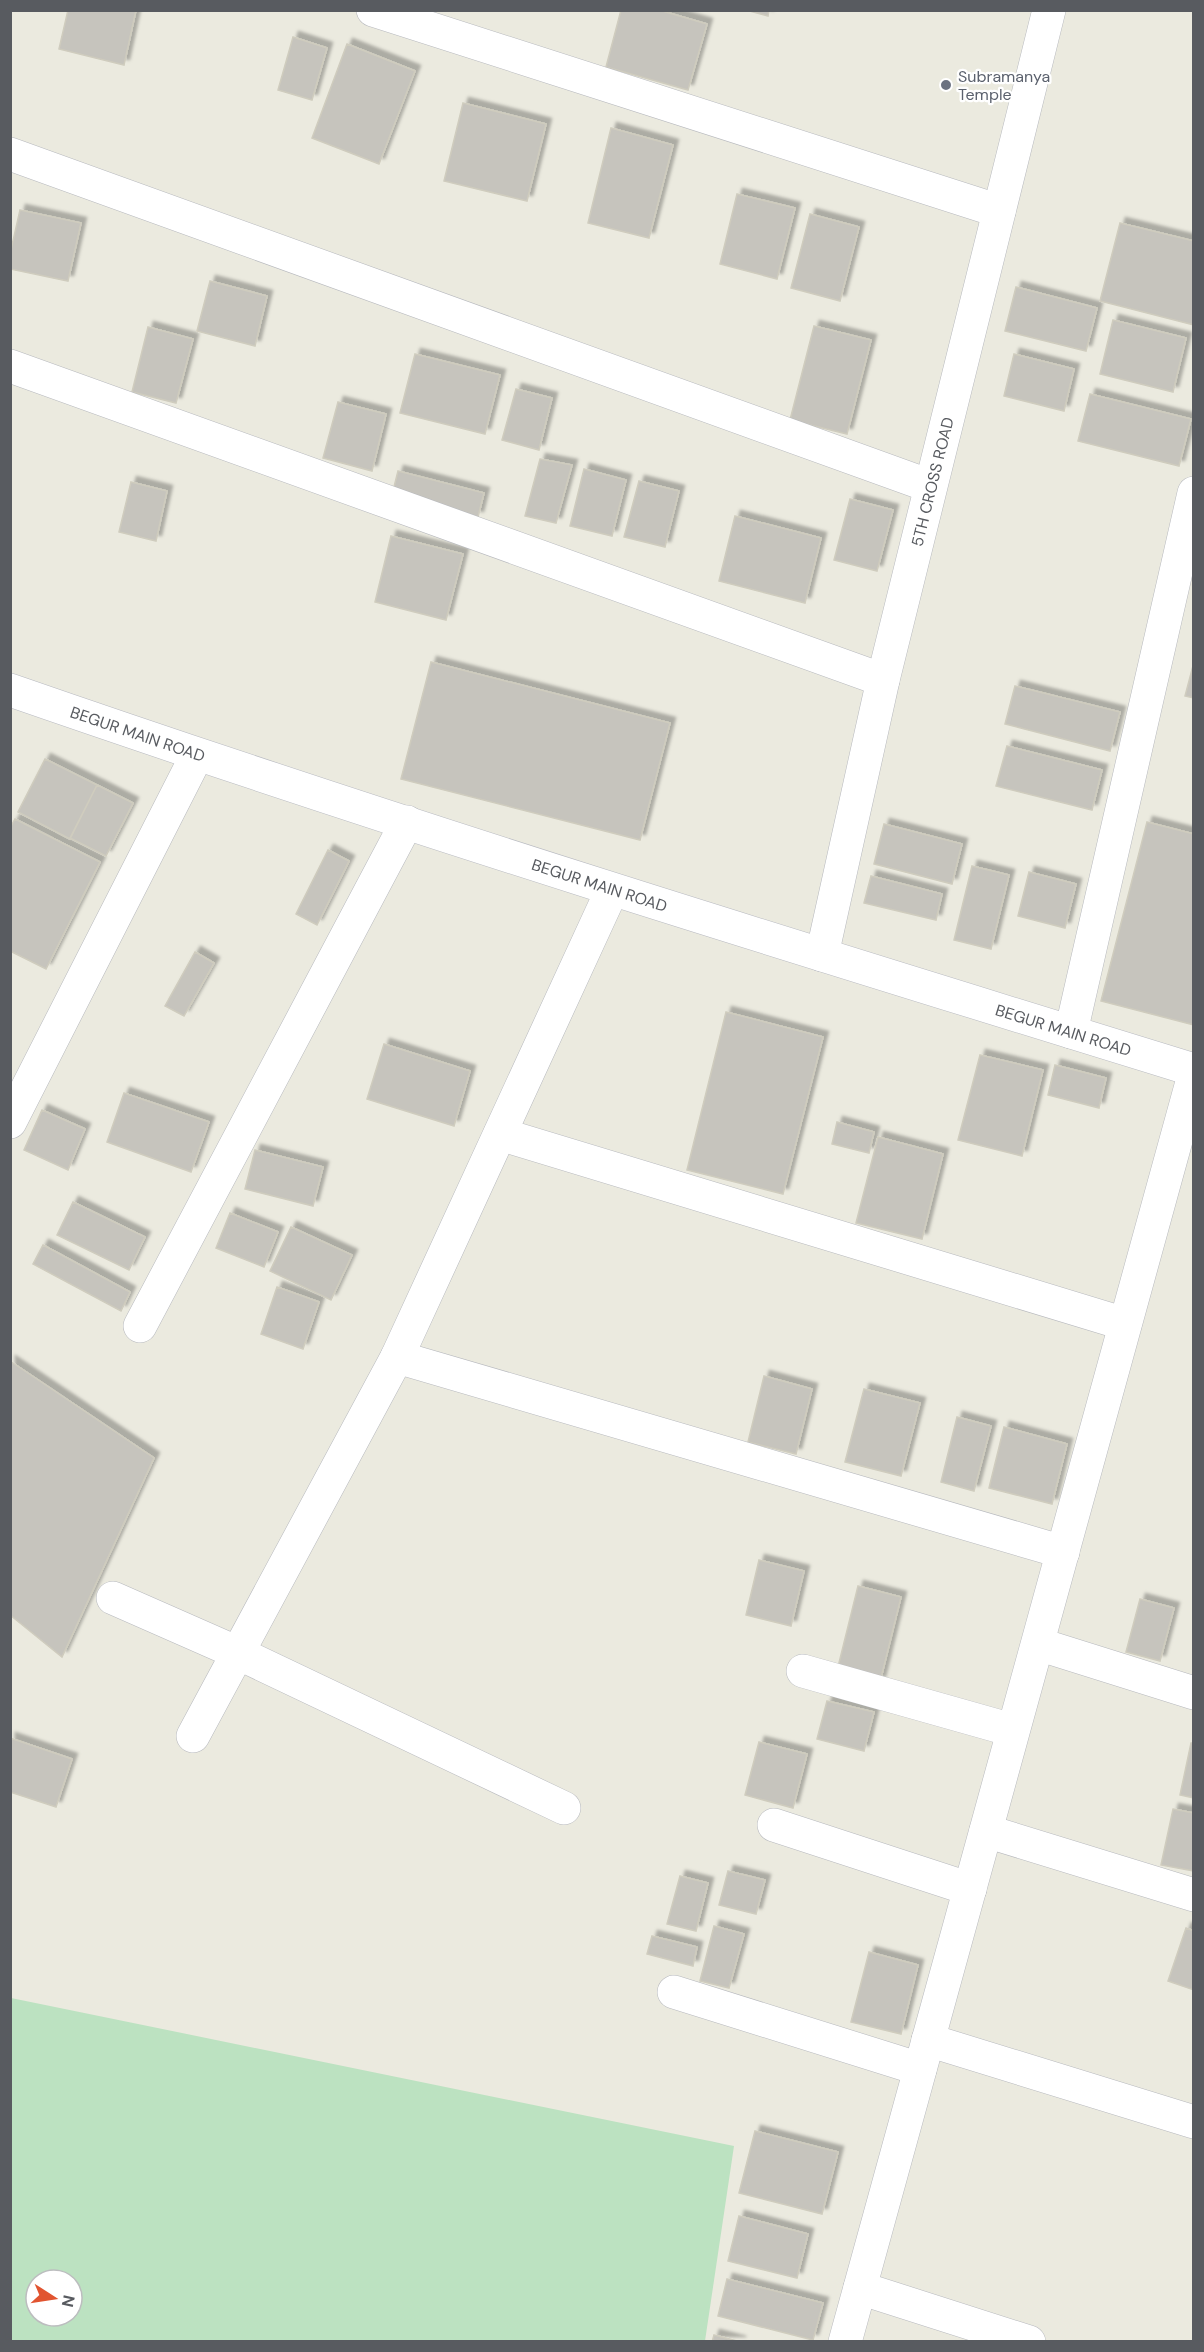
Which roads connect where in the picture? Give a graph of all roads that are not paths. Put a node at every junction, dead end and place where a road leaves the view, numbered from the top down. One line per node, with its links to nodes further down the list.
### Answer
1 (373, 10): 4 (street)
2 (1049, 10): 4 (street, 5TH CROSS ROAD)
3 (10, 154): 6 (street)
4 (999, 211): 6 (street, 5TH CROSS ROAD)
5 (10, 366): 8 (street)
6 (930, 486): 8 (street, 5TH CROSS ROAD)
7 (1194, 493): 14 (street)
8 (883, 680): 13 (street, 5TH CROSS ROAD)
9 (10, 690): 10 (street, BEGUR MAIN ROAD)
10 (197, 755): 11 (street, BEGUR MAIN ROAD); 17 (street)
11 (407, 822): 12 (street, BEGUR MAIN ROAD); 20 (street)
12 (612, 890): 13 (street, BEGUR MAIN ROAD); 18 (street)
13 (822, 956): 14 (street, BEGUR MAIN ROAD)
14 (1071, 1032): 15 (street, BEGUR MAIN ROAD)
15 (1194, 1070)
16 (1194, 1075): 19 (street)
17 (10, 1122)
18 (500, 1134): 19 (street); 21 (street)
19 (1125, 1324): 22 (street)
20 (140, 1326)
21 (397, 1357): 22 (street); 25 (street)
22 (1063, 1552): 24 (street)
23 (113, 1598): 25 (street)
24 (1038, 1644): 27 (street); 28 (street)
25 (238, 1653): 29 (street); 30 (street)
26 (803, 1671): 28 (street)
27 (1194, 1693)
28 (1012, 1730): 32 (street)
29 (193, 1736)
30 (564, 1808)
31 (774, 1825): 33 (street)
32 (986, 1831): 33 (street); 34 (street)
33 (970, 1889): 36 (street)
34 (1194, 1895)
35 (674, 1992): 36 (street)
36 (924, 2055): 37 (street); 38 (street)
37 (1194, 2122)
38 (860, 2288): 39 (street); 40 (street)
39 (845, 2342)
40 (1029, 2342)

